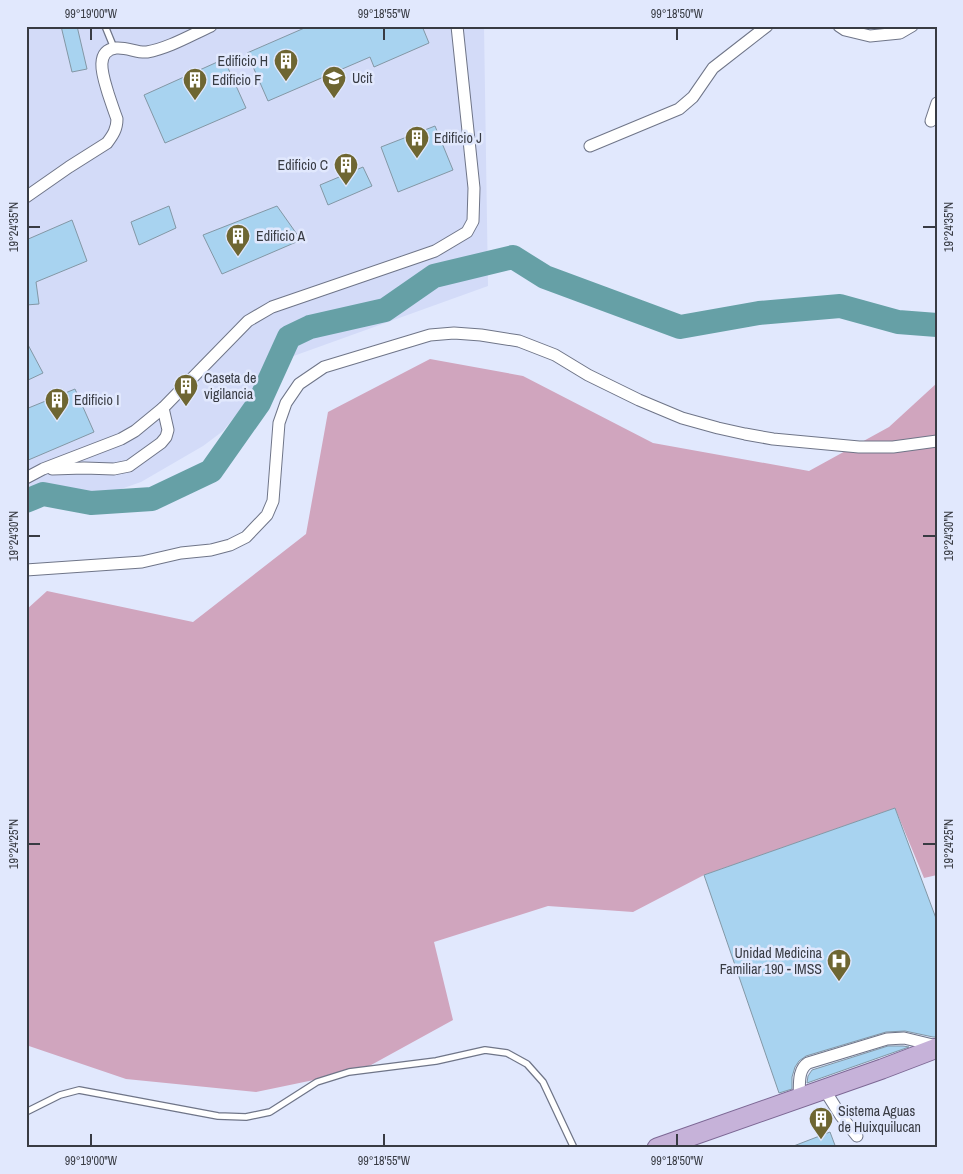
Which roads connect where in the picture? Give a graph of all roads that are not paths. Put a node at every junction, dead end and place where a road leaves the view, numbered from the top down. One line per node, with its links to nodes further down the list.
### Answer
1 (105, 26): 7 (lane)
2 (211, 26): 7 (street)
3 (457, 26): 12 (street)
4 (767, 26): 10 (street)
5 (839, 26): 6 (street)
6 (912, 26)
7 (114, 48): 11 (street)
8 (937, 103): 9 (street)
9 (931, 121)
10 (590, 146)
11 (26, 197)
12 (163, 408): 14 (street); 14 (street)
13 (937, 441): 16 (street)
14 (43, 469): 15 (street)
15 (26, 478)
16 (26, 570)
17 (937, 1047): 18 (main road); 19 (street)
18 (824, 1089): 19 (main road); 21 (street)
19 (799, 1098): 23 (main road)
20 (26, 1112): 22 (lane)
21 (857, 1136)
22 (574, 1148)
23 (657, 1148)

